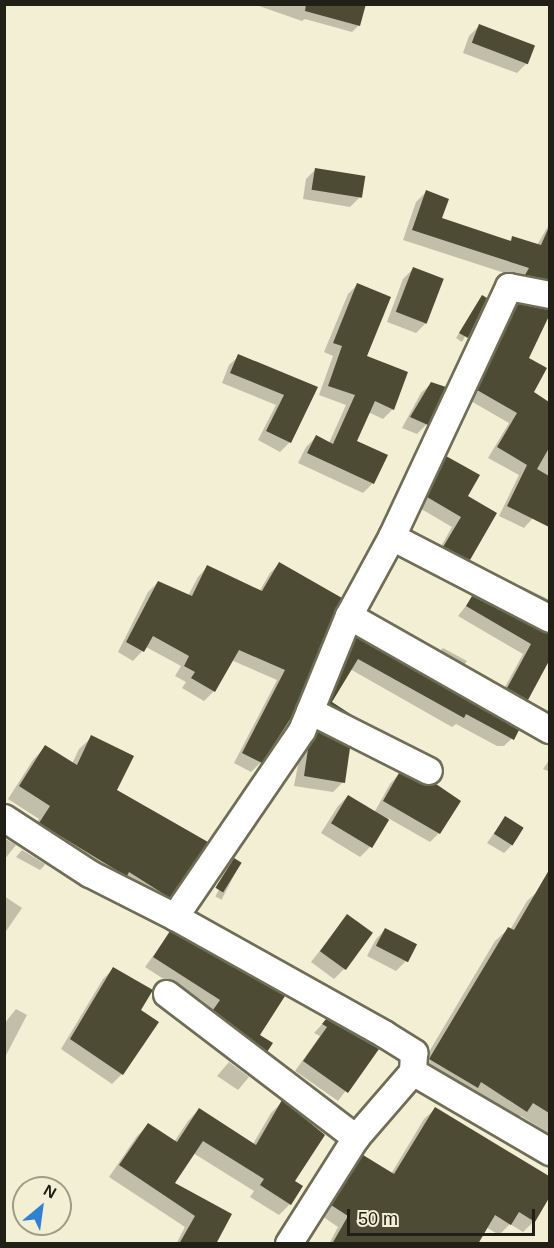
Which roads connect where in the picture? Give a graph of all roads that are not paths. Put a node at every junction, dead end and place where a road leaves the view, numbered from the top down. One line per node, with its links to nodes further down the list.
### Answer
1 (549, 295): 2 (street)
2 (392, 537): 3 (street); 4 (street)
3 (349, 616): 5 (street); 6 (street)
4 (549, 619)
5 (310, 711): 7 (street); 9 (street)
6 (549, 730)
7 (429, 771)
8 (4, 818): 9 (street)
9 (175, 917): 11 (street)
10 (167, 994): 12 (street)
11 (413, 1072): 12 (street); 13 (street)
12 (356, 1138): 14 (street)
13 (549, 1152)
14 (289, 1244)

